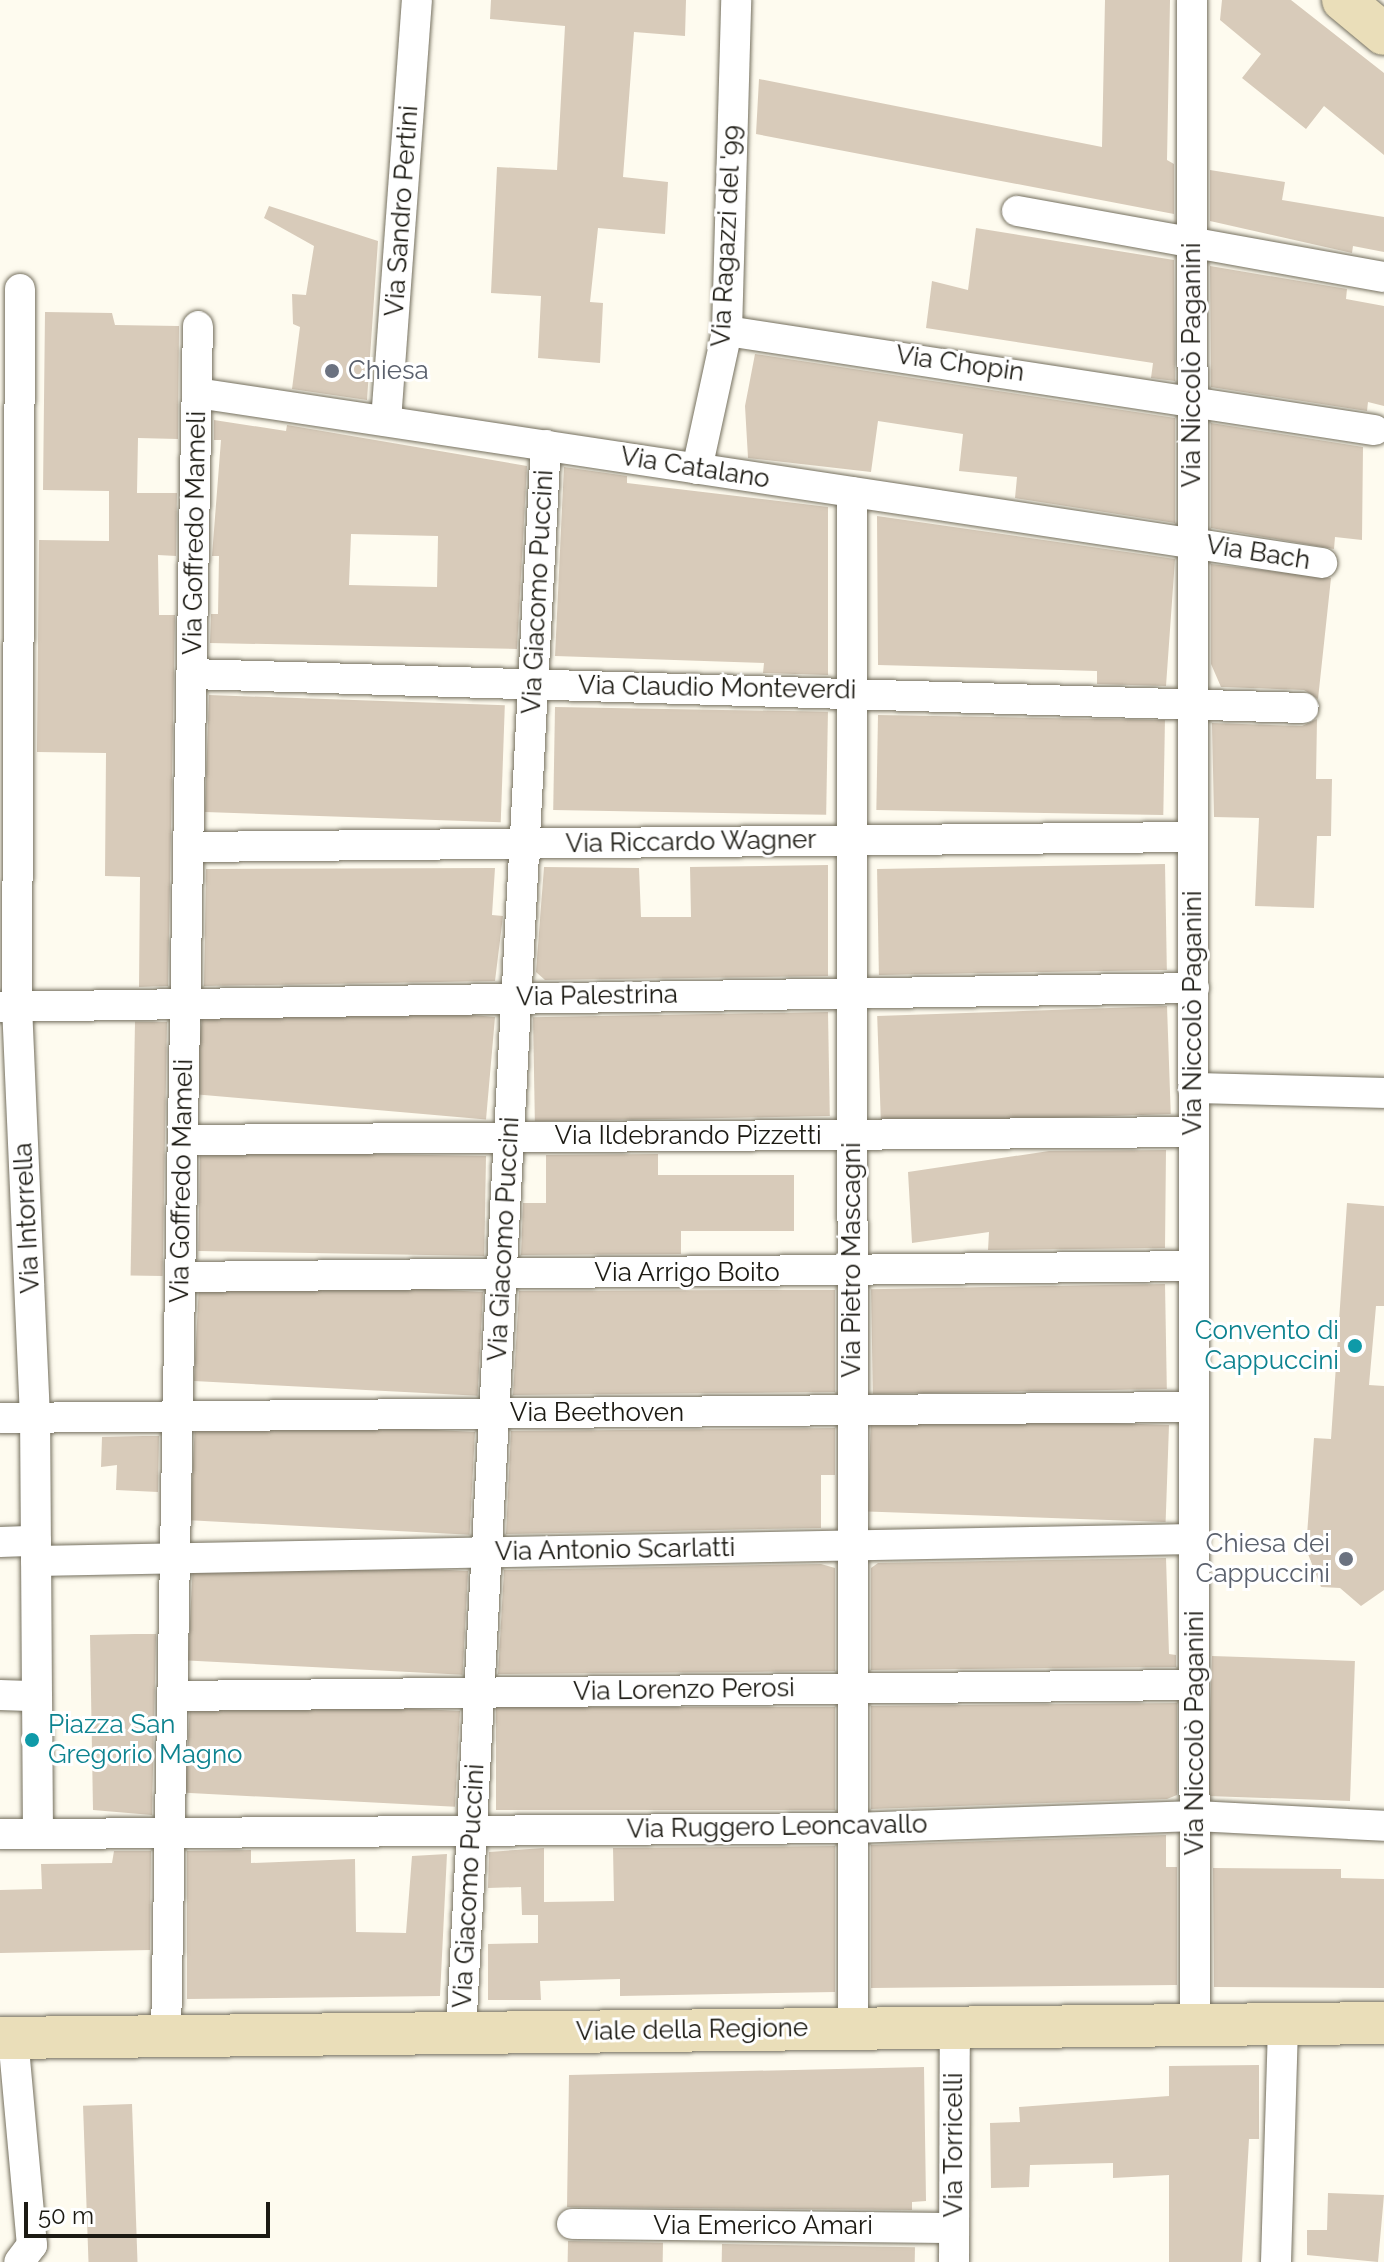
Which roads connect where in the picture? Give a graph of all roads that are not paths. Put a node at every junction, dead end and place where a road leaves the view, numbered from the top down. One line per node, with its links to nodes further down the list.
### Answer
1 (417, 0): 14 (street, Via Sandro Pertini)
2 (736, 0): 11 (street, Via Ragazzi del '99)
3 (1192, 0): 7 (street, Via Niccolò Paganini)
4 (1343, 0): 5 (main road)
5 (1384, 34)
6 (1017, 211): 7 (street)
7 (1192, 239): 8 (street); 13 (street, Via Niccolò Paganini)
8 (1384, 277)
9 (20, 289): 34 (street, Via Intorrella)
10 (198, 326): 12 (street, Via Goffredo Mameli)
11 (727, 331): 13 (street, Via Chopin); 17 (street, Via Ragazzi del '99)
12 (197, 393): 14 (street, Via Catalano); 21 (street, Via Goffredo Mameli)
13 (1192, 398): 15 (street, Via Chopin); 19 (street, Via Niccolò Paganini)
14 (386, 421): 16 (street, Via Catalano)
15 (1374, 430)
16 (546, 445): 17 (street, Via Catalano); 22 (street, Via Giacomo Puccini)
17 (697, 469): 18 (street, Via Catalano)
18 (852, 492): 19 (street, Via Catalano); 23 (street, Via Pietro Mascagni)
19 (1193, 543): 20 (street, Via Bach); 24 (street, Via Niccolò Paganini)
20 (1322, 563)
21 (192, 674): 22 (street, Via Claudio Monteverdi); 29 (street, Via Goffredo Mameli)
22 (533, 684): 23 (street, Via Claudio Monteverdi); 28 (street, Via Giacomo Puccini)
23 (852, 692): 24 (street, Via Claudio Monteverdi); 27 (street, Via Pietro Mascagni)
24 (1193, 701): 25 (street, Via Claudio Monteverdi); 26 (street, Via Niccolò Paganini)
25 (1303, 708)
26 (1193, 837): 27 (street, Via Riccardo Wagner); 30 (street, Via Niccolò Paganini)
27 (852, 841): 28 (street, Via Riccardo Wagner); 31 (street, Via Pietro Mascagni)
28 (525, 844): 29 (street, Via Riccardo Wagner); 32 (street, Via Giacomo Puccini)
29 (189, 847): 33 (street, Via Goffredo Mameli)
30 (1194, 988): 31 (street, Via Palestrina); 35 (street, Via Niccolò Paganini)
31 (852, 993): 32 (street, Via Palestrina); 38 (street, Via Pietro Mascagni)
32 (517, 997): 33 (street, Via Palestrina); 39 (street, Via Giacomo Puccini)
33 (186, 1003): 34 (street, Via Palestrina); 40 (street, Via Goffredo Mameli)
34 (8, 1007): 50 (street, Via Intorrella)
35 (1193, 1088): 36 (street); 37 (street, Via Niccolò Paganini)
36 (1384, 1093)
37 (1194, 1132): 38 (street, Via Ildebrando Pizzetti); 41 (street, Via Niccolò Paganini)
38 (852, 1135): 39 (street, Via Ildebrando Pizzetti); 42 (street, Via Pietro Mascagni)
39 (509, 1138): 40 (street, Via Ildebrando Pizzetti); 43 (street, Via Giacomo Puccini)
40 (183, 1140): 44 (street, Via Goffredo Mameli)
41 (1194, 1266): 42 (street, Via Arrigo Boito); 45 (street, Via Niccolò Paganini)
42 (852, 1272): 43 (street, Via Arrigo Boito); 46 (street, Via Pietro Mascagni)
43 (501, 1275): 44 (street, Via Arrigo Boito); 47 (street, Via Giacomo Puccini)
44 (180, 1277): 48 (street, Via Goffredo Mameli)
45 (1194, 1407): 46 (street, Via Beethoven); 51 (street, Via Niccolò Paganini)
46 (852, 1411): 47 (street, Via Beethoven); 53 (street, Via Pietro Mascagni)
47 (494, 1414): 48 (street, Via Beethoven); 55 (street, Via Giacomo Puccini)
48 (178, 1417): 50 (street, Via Beethoven); 56 (street, Via Goffredo Mameli)
49 (0, 1418): 50 (street, Via Beethoven)
50 (35, 1418): 54 (street, Via Intorrella)
51 (1195, 1539): 53 (street, Via Antonio Scarlatti); 58 (street, Via Niccolò Paganini)
52 (0, 1542): 54 (street, Via Antonio Scarlatti)
53 (853, 1545): 55 (street, Via Antonio Scarlatti); 59 (street, Via Pietro Mascagni)
54 (36, 1551): 56 (street, Via Antonio Scarlatti); 57 (street, Via Intorrella)
55 (487, 1552): 56 (street, Via Antonio Scarlatti); 60 (street, Via Giacomo Puccini)
56 (175, 1558): 62 (street, Via Goffredo Mameli)
57 (37, 1681): 61 (street); 69 (street, Via Intorrella)
58 (1194, 1685): 59 (street, Via Lorenzo Perosi); 63 (street, Via Niccolò Paganini)
59 (853, 1688): 60 (street, Via Lorenzo Perosi); 65 (street, Via Pietro Mascagni)
60 (480, 1692): 62 (street, Via Lorenzo Perosi); 66 (street, Via Giacomo Puccini)
61 (0, 1695)
62 (173, 1696): 67 (street, Via Goffredo Mameli)
63 (1196, 1816): 64 (street, Via Ruggero Leoncavallo); 65 (street, Via Ruggero Leoncavallo); 72 (street, Via Niccolò Paganini)
64 (1384, 1826)
65 (853, 1828): 66 (street, Via Ruggero Leoncavallo); 74 (street, Via Pietro Mascagni)
66 (472, 1831): 67 (street, Via Ruggero Leoncavallo); 75 (street, Via Giacomo Puccini)
67 (170, 1833): 69 (street, Via Ruggero Leoncavallo); 76 (street, Via Goffredo Mameli)
68 (0, 1834): 69 (street, Via Ruggero Leoncavallo)
69 (38, 1834)
70 (1384, 2023): 71 (main road, Viale della Regione)
71 (1283, 2024): 72 (main road, Viale della Regione); 82 (street)
72 (1195, 2025): 73 (main road, Viale della Regione)
73 (955, 2028): 74 (main road, Viale della Regione); 79 (street, Via Torricelli)
74 (853, 2029): 75 (main road, Viale della Regione)
75 (461, 2033): 76 (main road, Viale della Regione)
76 (166, 2036): 77 (main road, Viale della Regione)
77 (7, 2038): 80 (street)
78 (572, 2224): 79 (street, Via Emerico Amari)
79 (954, 2228): 81 (street, Via Torricelli)
80 (25, 2254)
81 (954, 2262)
82 (1276, 2262)

